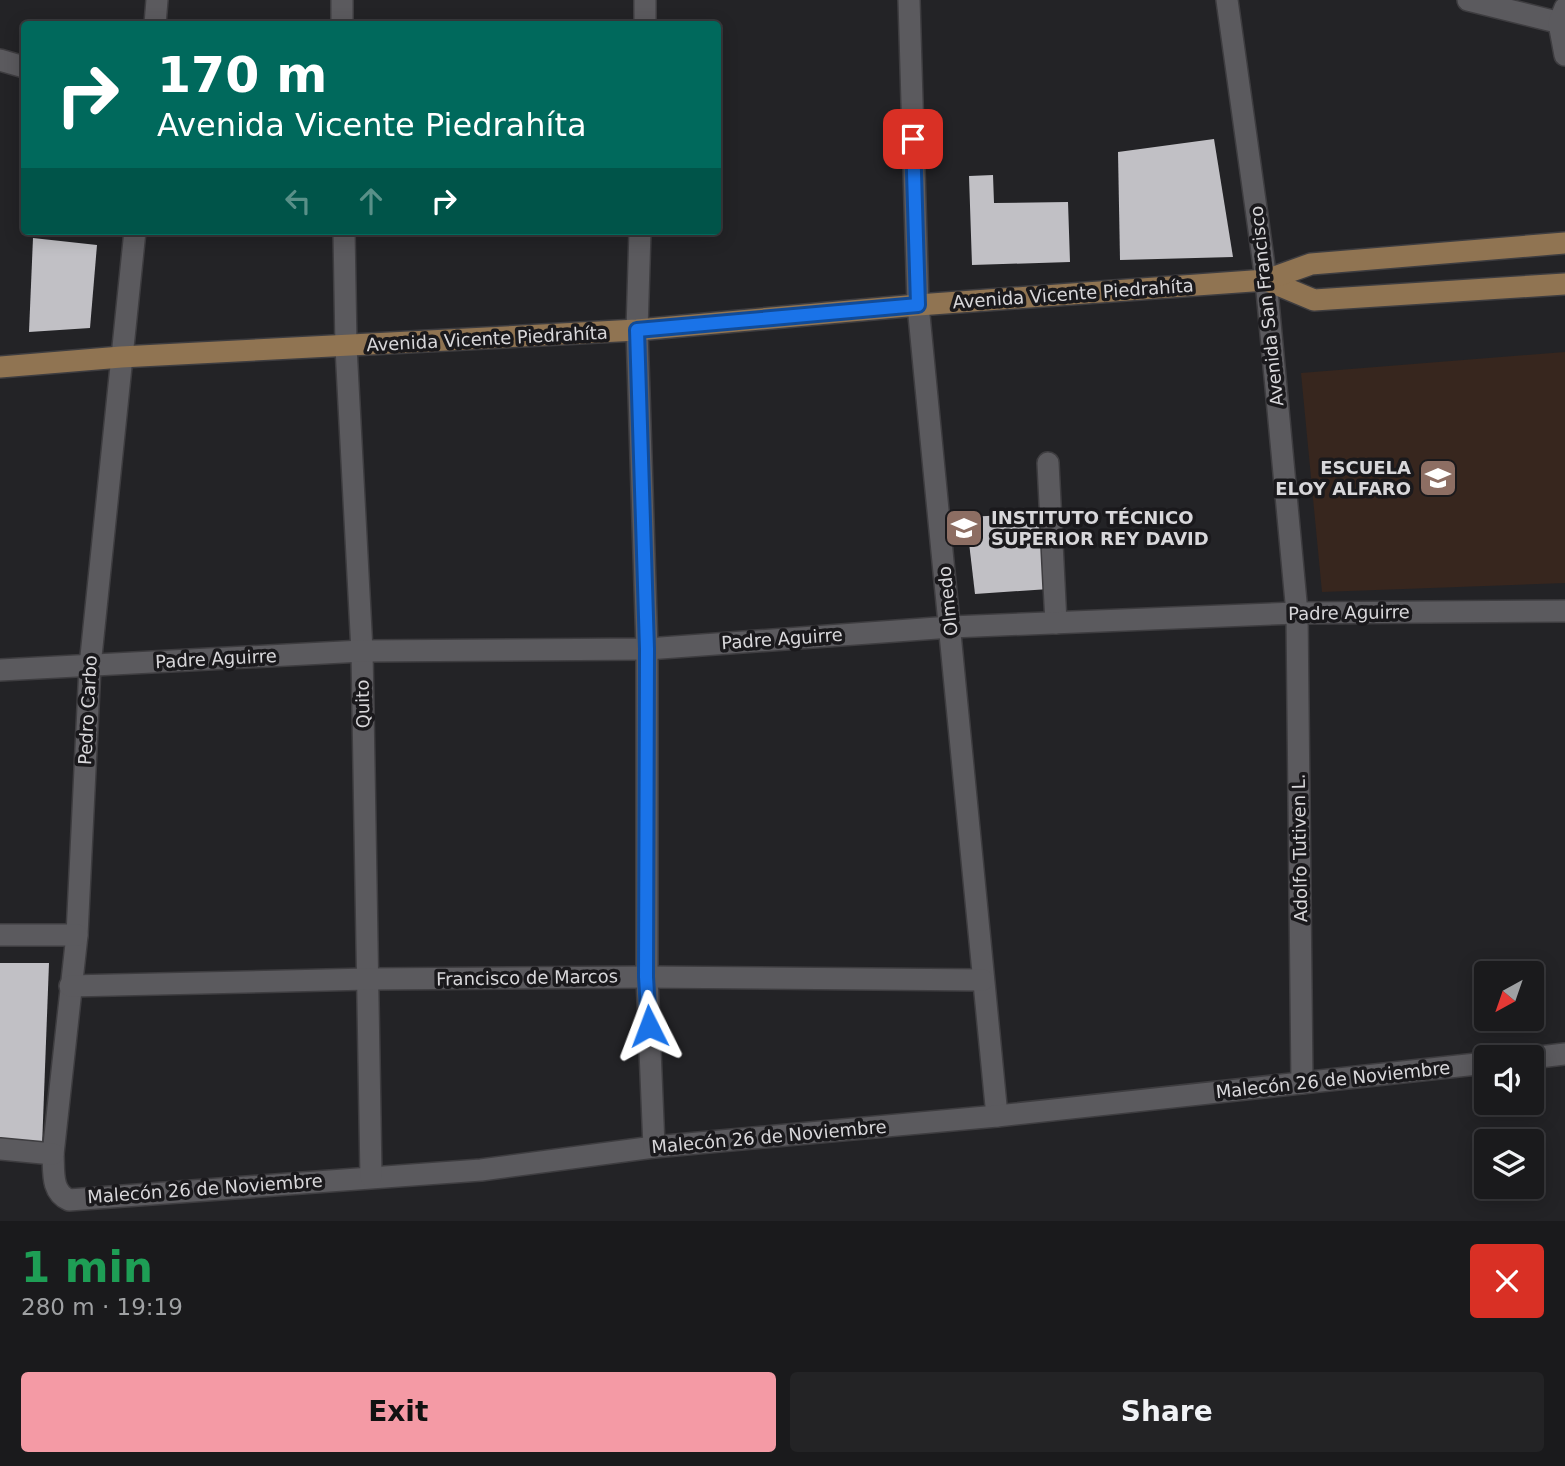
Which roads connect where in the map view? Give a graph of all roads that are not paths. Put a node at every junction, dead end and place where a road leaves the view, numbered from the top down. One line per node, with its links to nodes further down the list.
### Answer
1 (157, 0): 8 (street)
2 (342, 0): 9 (street)
3 (645, 0): 10 (street)
4 (908, 0): 20 (street, Olmedo)
5 (1227, 0): 18 (street, Avenida San Francisco)
6 (1468, 0): 7 (street)
7 (1563, 18): 11 (street)
8 (155, 21)
9 (342, 21)
10 (645, 21)
11 (1565, 55)
12 (0, 60): 13 (street)
13 (21, 66)
14 (135, 235): 23 (street, Pedro Carbo)
15 (344, 235): 22 (street, Quito)
16 (640, 235): 21 (street)
17 (1565, 243): 18 (main road, Avenida Vicente Piedrahíta)
18 (1266, 280): 19 (main road, Avenida Vicente Piedrahíta); 20 (main road, Avenida Vicente Piedrahíta); 27 (street, Avenida San Francisco)
19 (1565, 284)
20 (918, 305): 21 (main road, Avenida Vicente Piedrahíta); 29 (street, Olmedo)
21 (637, 330): 22 (main road, Avenida Vicente Piedrahíta); 30 (street)
22 (346, 346): 23 (main road, Avenida Vicente Piedrahíta); 31 (street, Quito)
23 (121, 357): 24 (main road, Avenida Vicente Piedrahíta); 32 (street, Pedro Carbo)
24 (0, 367)
25 (1048, 463): 28 (street)
26 (1565, 611): 27 (street, Padre Aguirre)
27 (1297, 612): 28 (street, Padre Aguirre); 43 (street, Adolfo Tutiven L.)
28 (1056, 623): 29 (street, Padre Aguirre)
29 (951, 627): 30 (street, Padre Aguirre); 38 (street, Olmedo)
30 (647, 649): 31 (street, Padre Aguirre); 36 (street)
31 (362, 651): 32 (street, Padre Aguirre); 37 (street, Quito)
32 (90, 666): 33 (street, Padre Aguirre); 35 (street, Pedro Carbo)
33 (0, 670)
34 (0, 935): 35 (street)
35 (77, 935): 39 (street, Pedro Carbo)
36 (646, 977): 37 (street, Francisco de Marcos); 38 (street, Francisco de Marcos); 45 (street)
37 (368, 979): 39 (street, Francisco de Marcos); 48 (street, Quito)
38 (983, 980): 44 (street, Olmedo)
39 (70, 986): 47 (street, Pedro Carbo)
40 (1565, 1054): 41 (street)
41 (1544, 1056)
42 (1474, 1064): 43 (street, Malecón 26 de Noviembre)
43 (1303, 1083): 44 (street, Malecón 26 de Noviembre)
44 (997, 1116): 45 (street, Malecón 26 de Noviembre)
45 (654, 1147): 48 (street, Malecón 26 de Noviembre)
46 (0, 1149): 47 (street)
47 (53, 1154): 49 (street, Pedro Carbo)
48 (371, 1177): 49 (street, Malecón 26 de Noviembre)
49 (55, 1189)

